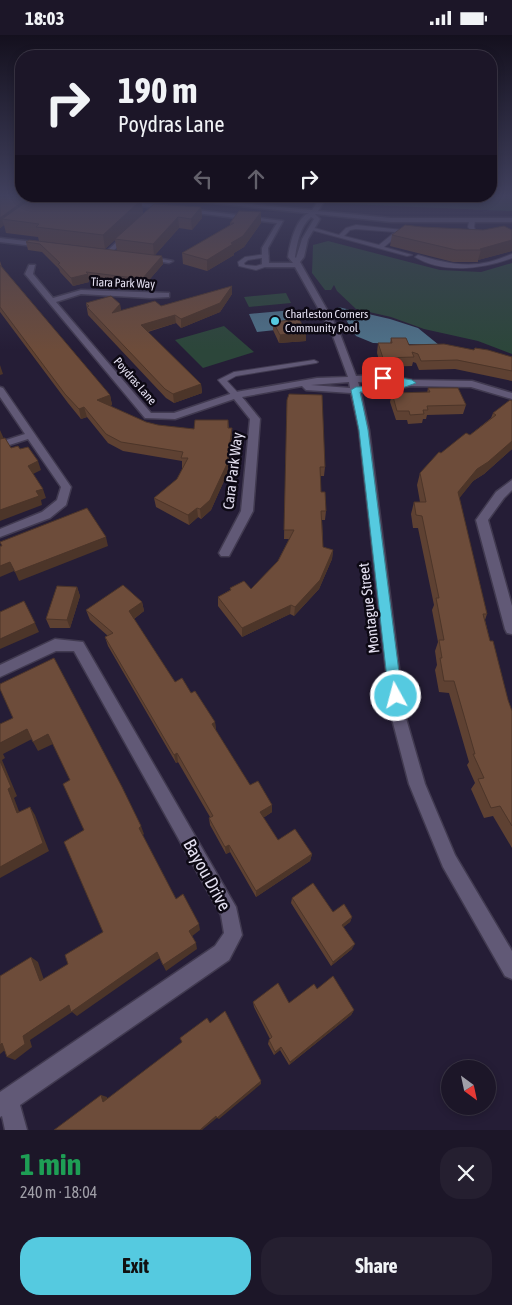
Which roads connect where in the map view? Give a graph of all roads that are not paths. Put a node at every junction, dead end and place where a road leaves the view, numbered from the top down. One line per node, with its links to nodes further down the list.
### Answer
1 (110, 248): 6 (street)
2 (265, 248): 8 (street)
3 (292, 248): 13 (street, Montague Street)
4 (302, 248): 13 (street)
5 (384, 248): 7 (lane)
6 (117, 255)
7 (410, 255)
8 (266, 256): 14 (street); 14 (lane)
9 (134, 257): 12 (street)
10 (418, 257): 11 (lane)
11 (512, 257)
12 (169, 261)
13 (297, 264): 14 (street); 19 (street, Montague Street)
14 (266, 265)
15 (32, 267): 17 (street, Poydras Lane)
16 (166, 295): 17 (street, Tiara Park Way)
17 (50, 301): 21 (street, Poydras Lane)
18 (314, 362): 21 (lane)
19 (355, 384): 21 (street, Poydras Lane); 22 (street, Poydras Lane); 30 (street, Montague Street)
20 (0, 390): 23 (street)
21 (236, 395): 27 (street, Cara Park Way)
22 (512, 396)
23 (31, 435): 24 (street); 26 (street)
24 (0, 445)
25 (512, 484): 28 (street)
26 (0, 533)
27 (225, 553)
28 (512, 629)
29 (0, 671): 31 (street, Bayou Drive)
30 (512, 969)
31 (4, 1103): 32 (street, Bayou Drive)
32 (16, 1130)

